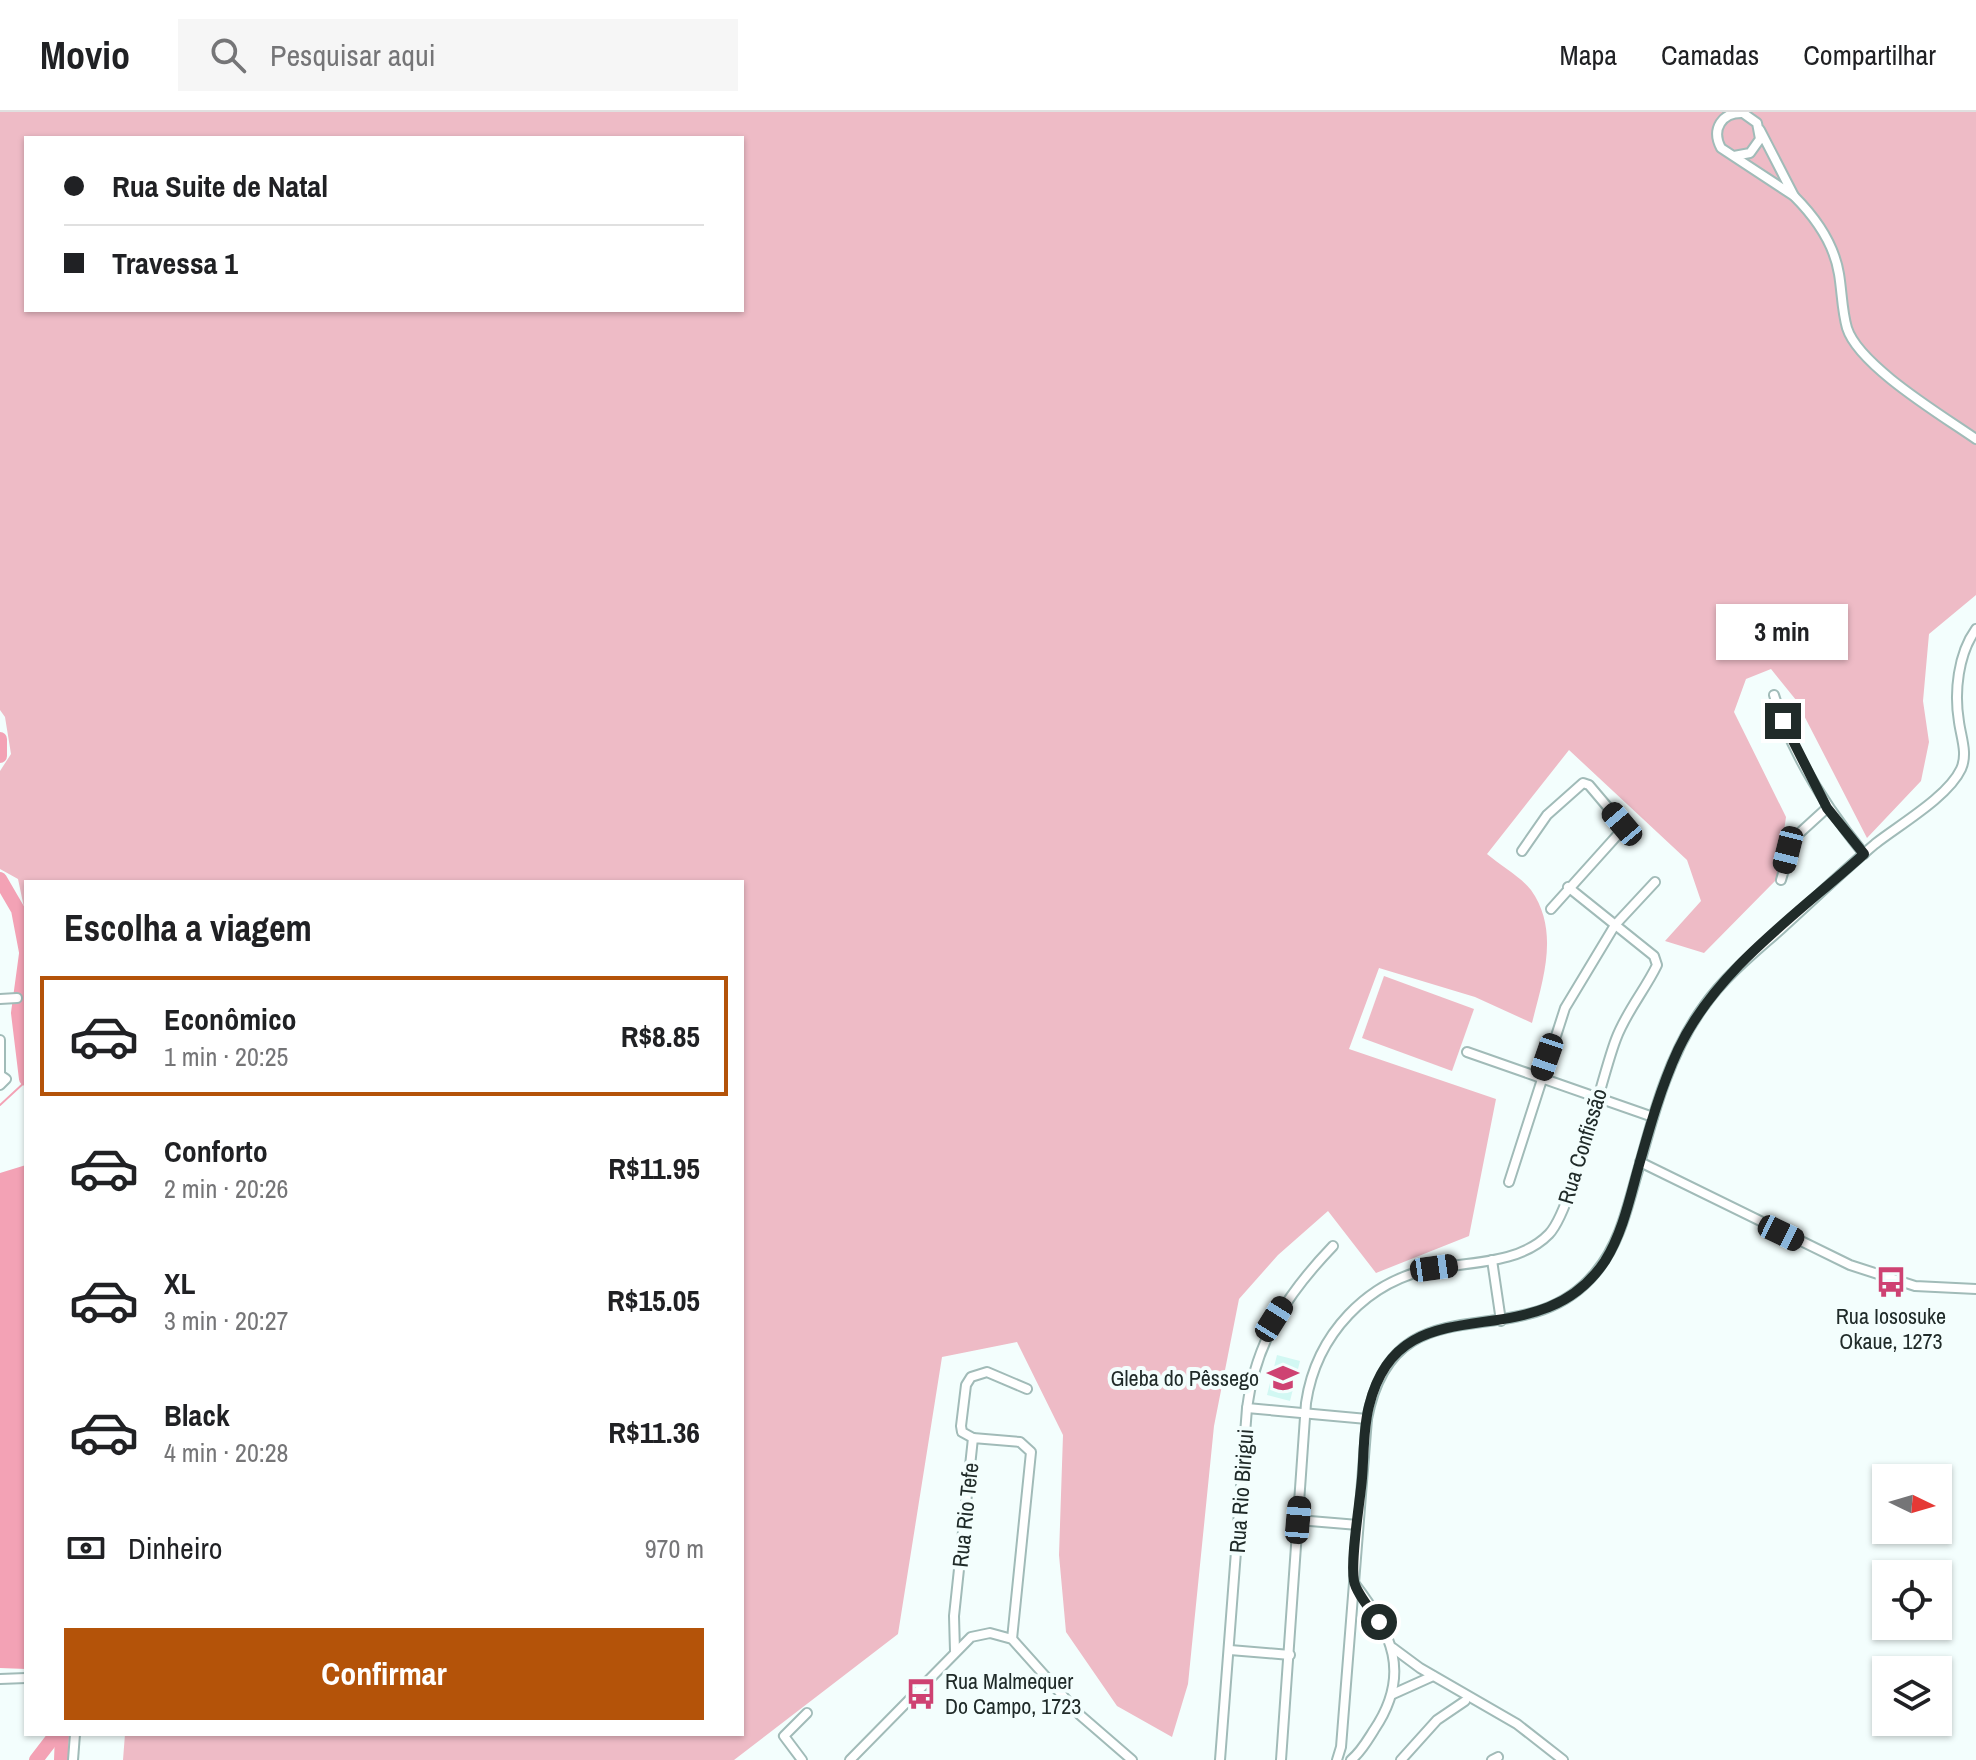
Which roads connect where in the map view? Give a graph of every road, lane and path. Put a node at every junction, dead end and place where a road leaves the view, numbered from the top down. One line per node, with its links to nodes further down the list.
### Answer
1 (1760, 130): 2 (street); 2 (street); 3 (street)
2 (1734, 156): 3 (street)
3 (1794, 196): 4 (street)
4 (1976, 439)
5 (1976, 629): 9 (street)
6 (1774, 695): 7 (street)
7 (1827, 808): 9 (street); 10 (street)
8 (1522, 851): 12 (street)
9 (1864, 854): 23 (street)
10 (1781, 880)
11 (1655, 882): 14 (street)
12 (1568, 887): 13 (street); 14 (street)
13 (1551, 909)
14 (1615, 925): 20 (street); 22 (street, Rua Confissão)
15 (17, 998): 16 (street)
16 (0, 999)
17 (0, 1040): 19 (street)
18 (1467, 1052): 20 (street)
19 (0, 1075): 21 (street)
20 (1540, 1078): 22 (street); 25 (street)
21 (0, 1085)
22 (1596, 1097): 23 (street); 27 (street, Rua Confissão)
23 (1653, 1117): 24 (street)
24 (1640, 1162): 28 (street); 29 (street)
25 (1509, 1182)
26 (1333, 1246): 31 (street, Rua Rio Birigui)
27 (1492, 1260): 29 (street); 32 (street, Rua Confissão)
28 (1976, 1289)
29 (1501, 1321): 33 (street)
30 (1027, 1389): 34 (street)
31 (1247, 1408): 32 (street); 40 (street, Rua Rio Birigui)
32 (1306, 1415): 33 (street); 35 (street, Rua Confissão)
33 (1367, 1419): 36 (street)
34 (973, 1438): 38 (street, Rua Rio Tefe); 41 (street, Rua Rio Tefe)
35 (1298, 1520): 36 (street); 42 (street, Rua Confissão)
36 (1358, 1525): 37 (street)
37 (1354, 1582): 39 (street); 50 (street)
38 (1012, 1639): 41 (street); 55 (street)
39 (1393, 1648): 43 (street); 46 (street)
40 (1230, 1650): 42 (street); 56 (street, Rua Rio Birigui)
41 (955, 1651): 54 (street)
42 (1290, 1655): 57 (street, Rua Confissão)
43 (1433, 1676): 46 (street); 60 (street)
44 (24, 1678): 45 (street)
45 (0, 1679)
46 (1393, 1694): 51 (street)
47 (1465, 1701): 59 (street)
48 (807, 1713): 53 (street)
49 (75, 1736): 52 (street)
50 (1341, 1747): 51 (street); 58 (street)
51 (1353, 1758)
52 (73, 1760)
53 (802, 1760)
54 (850, 1760)
55 (1132, 1760)
56 (1220, 1760)
57 (1281, 1760)
58 (1337, 1760)
59 (1401, 1760)
60 (1563, 1760)

